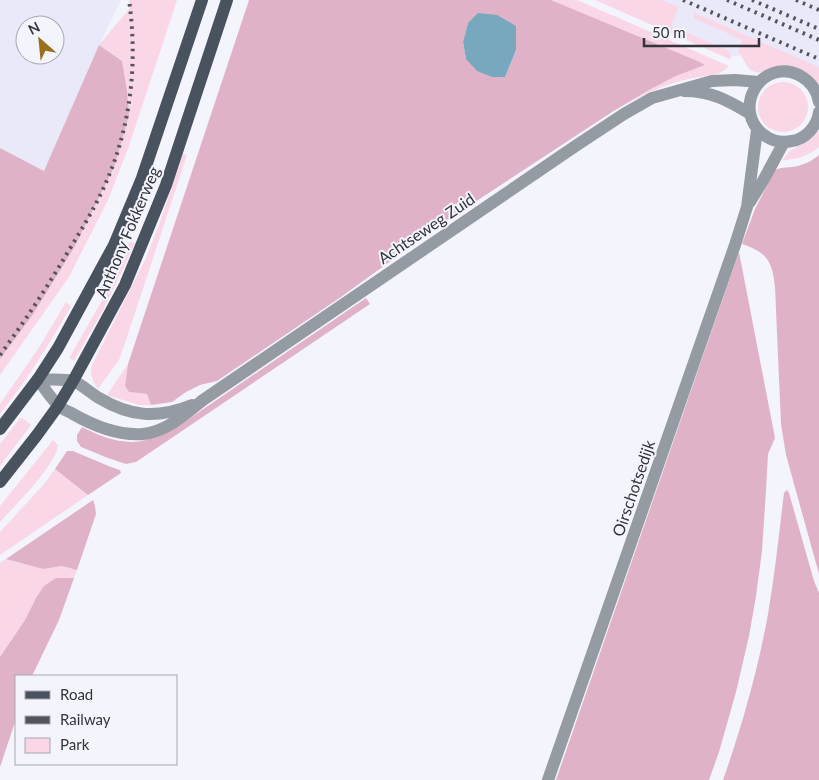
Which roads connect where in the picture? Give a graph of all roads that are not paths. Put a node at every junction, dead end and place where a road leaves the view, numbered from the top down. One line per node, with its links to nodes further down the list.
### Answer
1 (202, 0): 13 (main road, Anthony Fokkerweg)
2 (227, 0): 14 (main road, Anthony Fokkerweg)
3 (759, 82): 4 (street); 5 (street, Achtseweg Zuid); 8 (street)
4 (816, 89): 6 (street)
5 (672, 91): 8 (street, Achtseweg Zuid); 15 (street, Achtseweg Zuid)
6 (819, 102)
7 (819, 112): 9 (street)
8 (749, 114): 10 (street)
9 (817, 125): 11 (street)
10 (757, 130): 11 (street); 12 (street, Oirschotsedijk)
11 (784, 142): 12 (street, Oirschotsedijk)
12 (747, 206): 19 (street, Oirschotsedijk)
13 (38, 379): 14 (street, Achtseweg Zuid); 16 (street, Achtseweg Zuid); 17 (main road, Anthony Fokkerweg)
14 (73, 381): 15 (street, Achtseweg Zuid); 16 (main road, Anthony Fokkerweg)
15 (203, 400): 16 (street, Achtseweg Zuid)
16 (58, 406): 18 (main road, Anthony Fokkerweg)
17 (0, 429)
18 (0, 482)
19 (548, 780)

